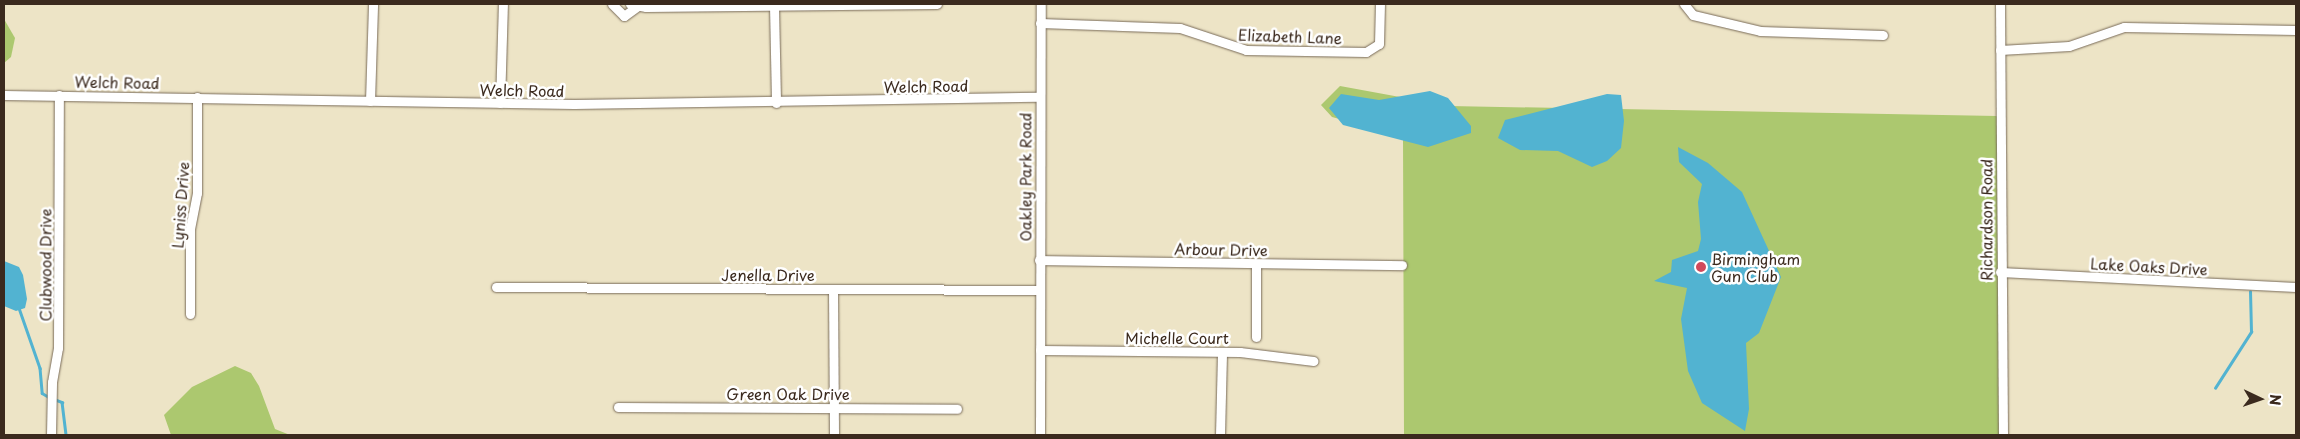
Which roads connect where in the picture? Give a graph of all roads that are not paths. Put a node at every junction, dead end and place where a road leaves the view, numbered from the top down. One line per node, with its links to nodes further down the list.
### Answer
1 (372, 4): 19 (street)
2 (503, 4): 20 (street)
3 (612, 4): 9 (street)
4 (937, 4): 10 (street)
5 (1041, 4): 11 (street, Oakley Park Road)
6 (1380, 4): 11 (street, Elizabeth Lane)
7 (1684, 4): 13 (street)
8 (2000, 4): 14 (street, Richardson Road)
9 (634, 5): 10 (street)
10 (774, 6): 21 (street)
11 (1040, 23): 18 (street, Oakley Park Road)
12 (2296, 30): 14 (street)
13 (1883, 35)
14 (2000, 50): 25 (street, Richardson Road)
15 (4, 95): 16 (street, Welch Road)
16 (59, 95): 17 (street, Welch Road); 38 (street, Clubwood Drive)
17 (197, 97): 19 (street, Welch Road); 30 (street, Lyniss Drive)
18 (1039, 97): 21 (street, Welch Road); 22 (street, Oakley Park Road)
19 (370, 101): 20 (street, Welch Road)
20 (500, 103): 21 (street, Welch Road)
21 (776, 103)
22 (1039, 260): 23 (street, Arbour Drive); 29 (street, Oakley Park Road)
23 (1256, 264): 24 (street, Arbour Drive); 31 (street)
24 (1402, 265)
25 (2000, 272): 27 (street, Lake Oaks Drive); 42 (street, Richardson Road)
26 (496, 286): 28 (street, Jenella Drive)
27 (2296, 287)
28 (833, 289): 29 (street, Jenella Drive); 36 (street)
29 (1039, 290): 32 (street, Oakley Park Road)
30 (190, 314)
31 (1256, 337)
32 (1040, 350): 33 (street, Michelle Court); 40 (street, Oakley Park Road)
33 (1222, 353): 34 (street, Michelle Court); 41 (street)
34 (1313, 361)
35 (618, 407): 36 (street, Green Oak Drive)
36 (834, 408): 37 (street, Green Oak Drive); 39 (street)
37 (957, 409)
38 (52, 435)
39 (834, 435)
40 (1040, 435)
41 (1220, 435)
42 (2003, 435)

